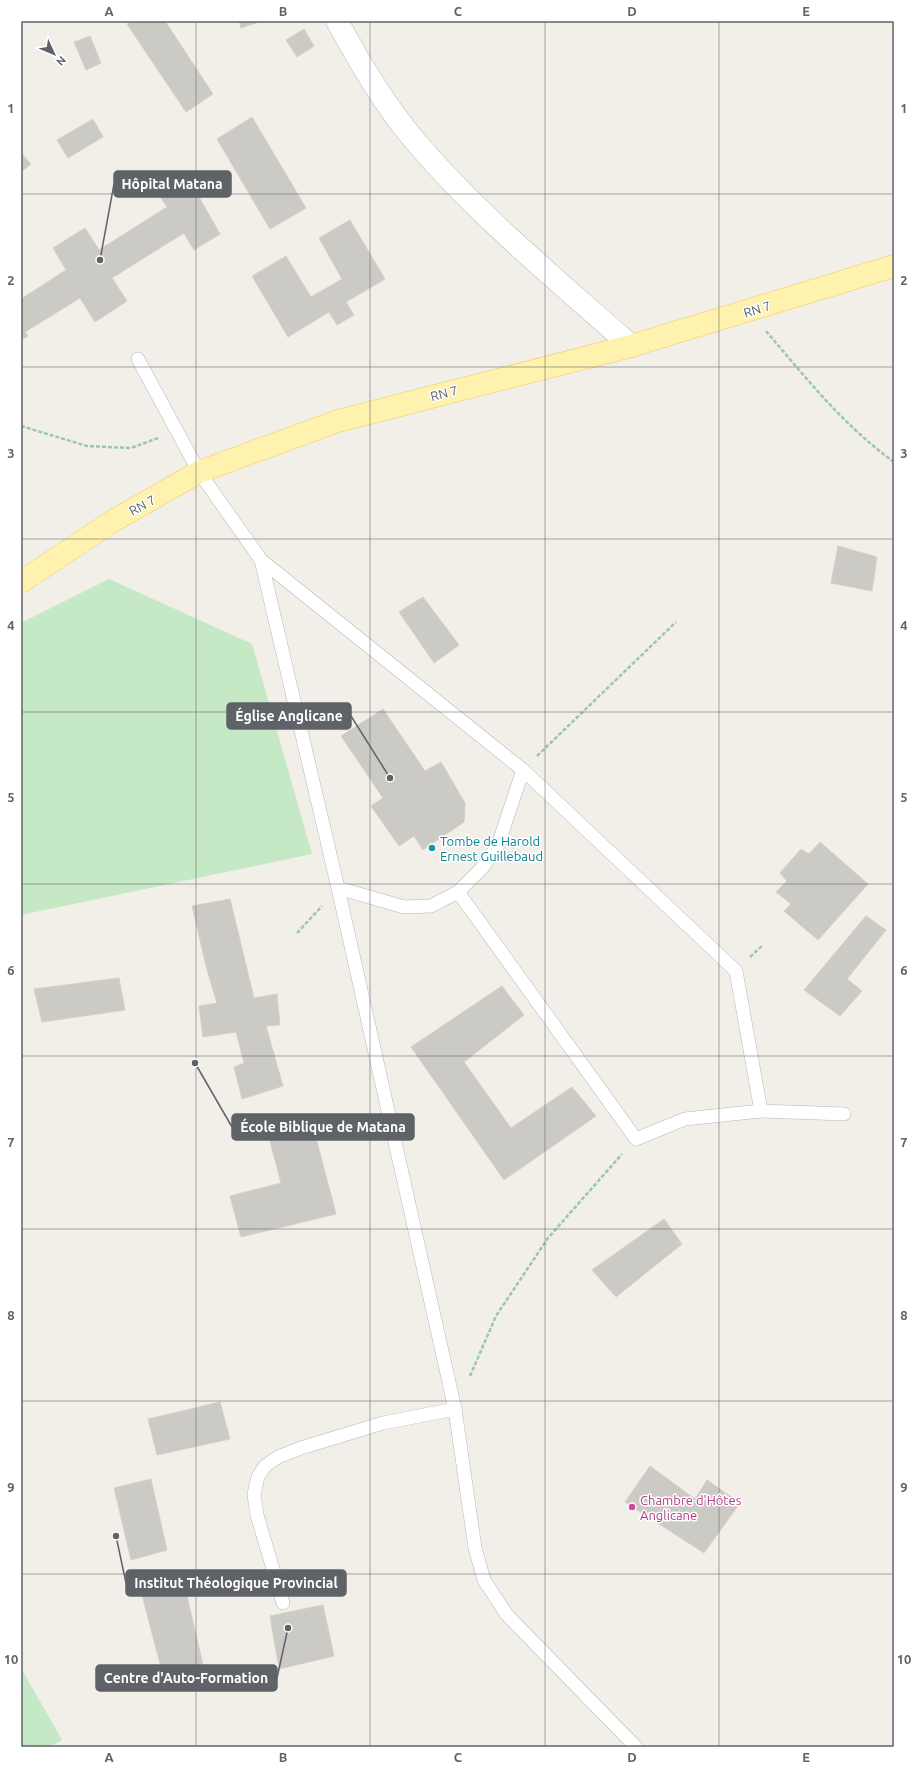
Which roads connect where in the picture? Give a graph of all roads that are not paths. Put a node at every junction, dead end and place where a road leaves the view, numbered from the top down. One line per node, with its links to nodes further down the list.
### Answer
1 (337, 21): 3 (street)
2 (894, 266): 3 (main road, RN 7 / RN 7)
3 (631, 346): 5 (main road, RN 7 / RN 7)
4 (138, 359): 5 (lane)
5 (199, 472): 6 (lane); 7 (main road, RN 7 / RN 7)
6 (262, 560): 8 (lane); 9 (lane)
7 (21, 582)
8 (523, 770): 10 (lane); 11 (lane)
9 (338, 888): 10 (lane); 13 (lane)
10 (458, 892): 11 (lane)
11 (761, 1111): 12 (lane)
12 (844, 1114)
13 (455, 1409): 14 (lane); 15 (lane)
14 (283, 1603)
15 (636, 1747)

